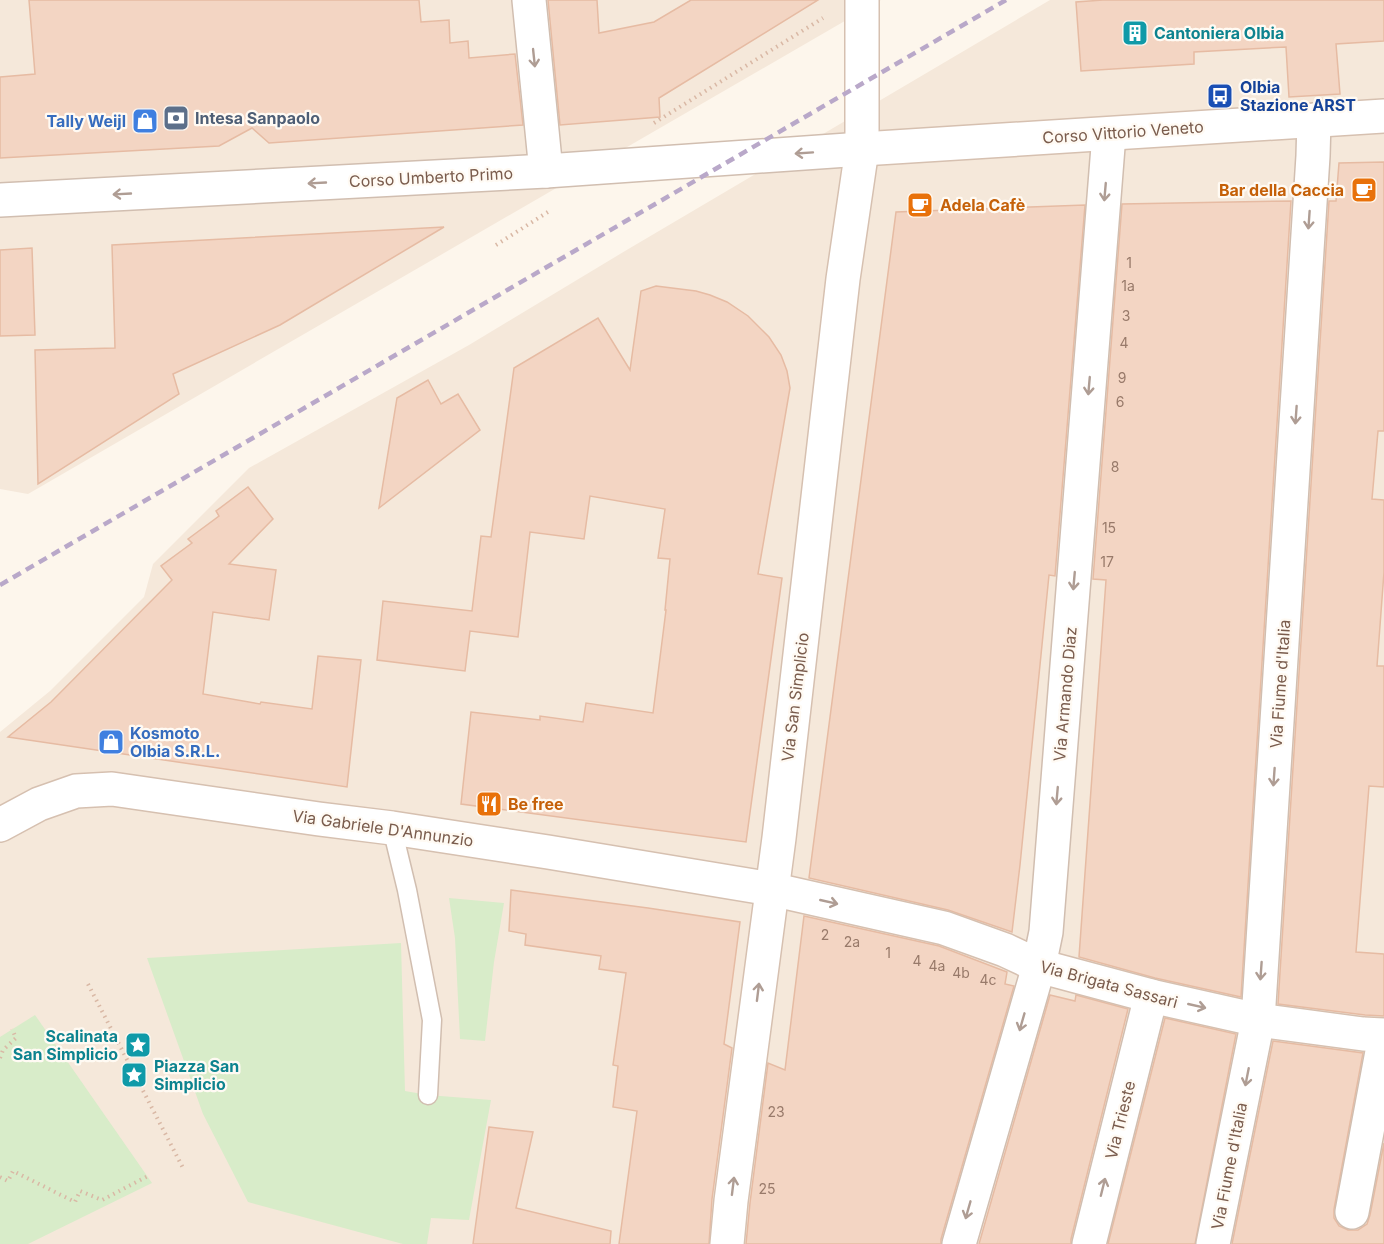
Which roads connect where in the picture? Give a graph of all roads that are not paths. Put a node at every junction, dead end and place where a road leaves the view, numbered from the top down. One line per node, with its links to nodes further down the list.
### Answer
1 (529, 0): 7 (street, one-way to 7)
2 (862, 0): 6 (street, Via San Simplicio)
3 (1384, 116): 4 (street, Corso Vittorio Veneto)
4 (1314, 120): 5 (street, Corso Vittorio Veneto); 14 (street, Via Fiume d'Italia, one-way to 14)
5 (1109, 134): 6 (street, Corso Vittorio Veneto); 12 (street, Via Armando Diaz, one-way to 12)
6 (862, 149): 7 (street, Corso Umberto Primo, one-way to 7); 11 (street, Via San Simplicio)
7 (546, 171): 8 (street, Corso Umberto Primo, one-way to 8)
8 (0, 200)
9 (0, 825): 10 (street, Via Gabriele D'Annunzio)
10 (392, 828): 11 (street, Via Gabriele D'Annunzio); 17 (lane)
11 (771, 889): 12 (street, Via Brigata Sassari, one-way to 12); 19 (street, Via San Simplicio, one-way to 11)
12 (1039, 966): 13 (street, Via Brigata Sassari); 20 (street, Via Armando Diaz, one-way to 20)
13 (1150, 996): 14 (street, Via Brigata Sassari, one-way to 14); 21 (street, Via Trieste, one-way to 13)
14 (1258, 1020): 15 (street, Via Brigata Sassari); 22 (street, Via Fiume d'Italia, one-way to 22)
15 (1384, 1035)
16 (1384, 1041): 18 (street)
17 (428, 1095)
18 (1352, 1212)
19 (727, 1244)
20 (959, 1244)
21 (1089, 1244)
22 (1213, 1244)

